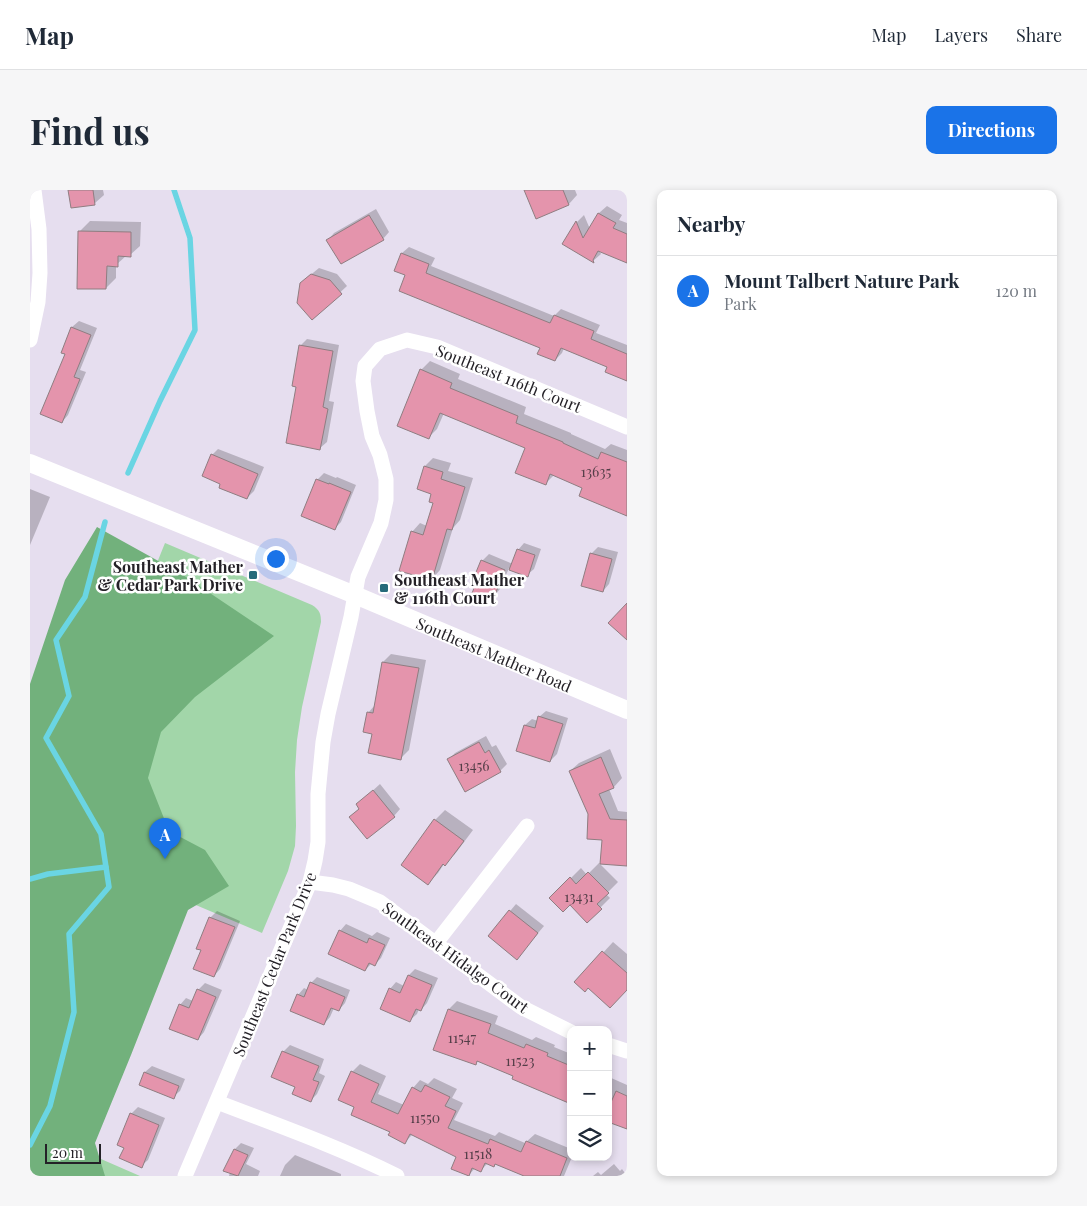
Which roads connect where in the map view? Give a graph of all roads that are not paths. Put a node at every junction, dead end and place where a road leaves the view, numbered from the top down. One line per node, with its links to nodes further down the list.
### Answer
1 (34, 190): 2 (street)
2 (30, 340)
3 (627, 426): 5 (street, Southeast 116th Court)
4 (30, 463): 5 (street, Southeast Mather Road)
5 (355, 595): 6 (street, Southeast Mather Road); 8 (street, Southeast Cedar Park Drive)
6 (627, 710)
7 (527, 826): 9 (street)
8 (310, 882): 9 (street, Southeast Hidalgo Court); 13 (street, Southeast Cedar Park Drive)
9 (436, 943): 10 (street, Southeast Hidalgo Court)
10 (567, 1030)
11 (612, 1046): 12 (street)
12 (627, 1051)
13 (217, 1102): 14 (street, Southeast Cedar Park Drive); 15 (street)
14 (186, 1176)
15 (397, 1176)

